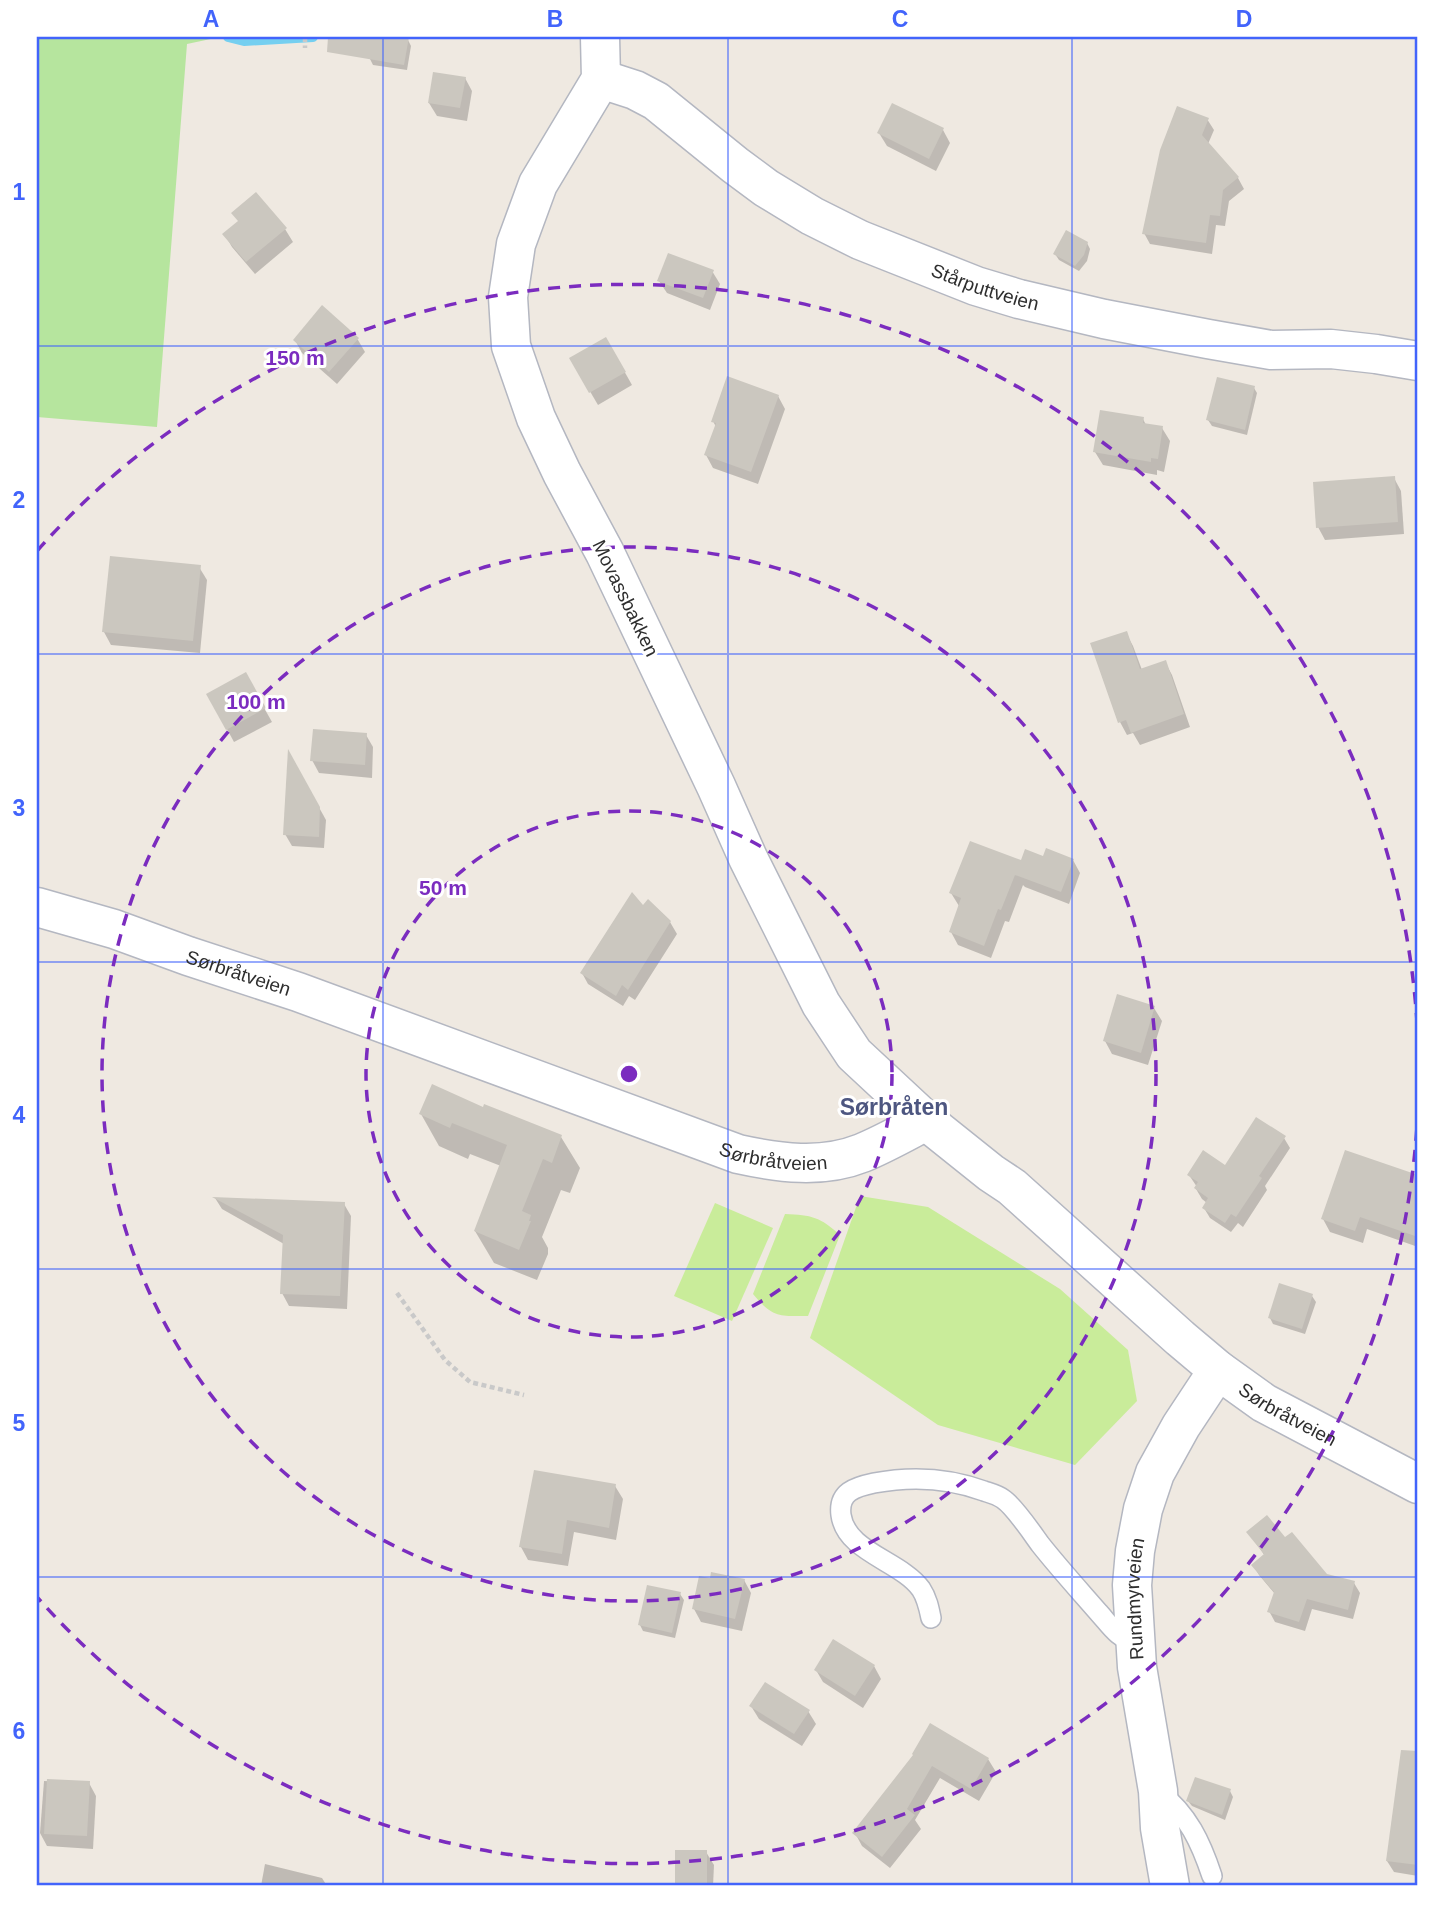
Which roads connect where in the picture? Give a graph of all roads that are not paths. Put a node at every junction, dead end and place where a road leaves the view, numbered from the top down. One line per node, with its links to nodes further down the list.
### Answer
1 (600, 37): 2 (street)
2 (601, 79): 3 (street, Stårputtveien); 5 (street, Movassbakken)
3 (1418, 361)
4 (37, 907): 5 (street, Sørbråtveien)
5 (926, 1121): 6 (street, Sørbråtveien)
6 (1218, 1370): 7 (street, Sørbråtveien); 9 (street, Rundmyrveien)
7 (1418, 1484)
8 (932, 1618): 9 (lane)
9 (1135, 1642): 10 (street, Rundmyrveien)
10 (1158, 1791): 11 (lane); 12 (street, Rundmyrveien)
11 (1212, 1876)
12 (1170, 1886)

